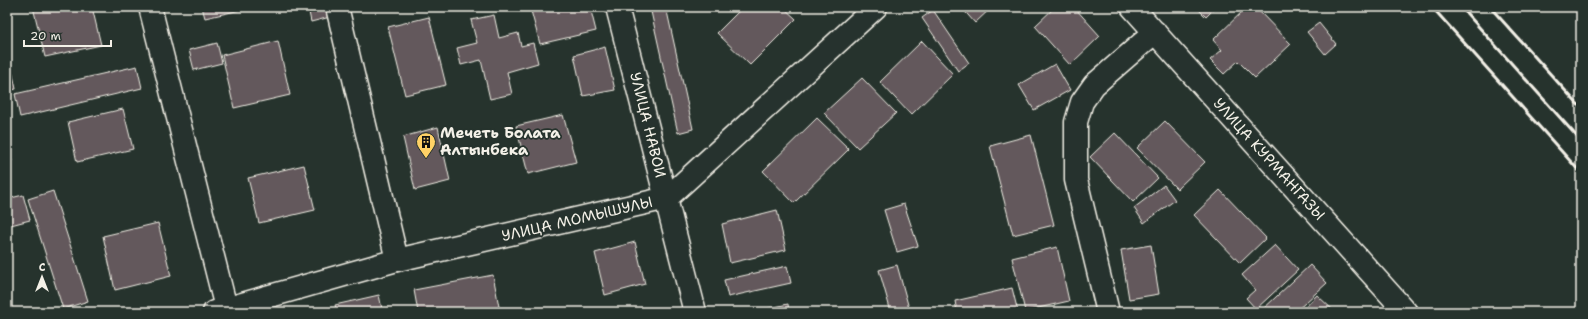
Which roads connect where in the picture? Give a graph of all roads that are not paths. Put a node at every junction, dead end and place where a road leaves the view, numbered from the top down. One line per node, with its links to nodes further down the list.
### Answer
1 (150, 7): 9 (street)
2 (337, 7): 8 (street)
3 (617, 7): 7 (street, УЛИЦА НАВОИ)
4 (876, 7): 7 (street, УЛИЦА МОМЫШУЛЫ)
5 (1132, 7): 6 (street, УЛИЦА КУРМАНГАЗЫ)
6 (1155, 32): 11 (street); 12 (street, УЛИЦА КУРМАНГАЗЫ)
7 (666, 198): 8 (street, УЛИЦА МОМЫШУЛЫ); 10 (street, УЛИЦА НАВОИ)
8 (396, 260): 9 (street, УЛИЦА МОМЫШУЛЫ)
9 (222, 311)
10 (696, 312)
11 (1108, 312)
12 (1406, 312)

